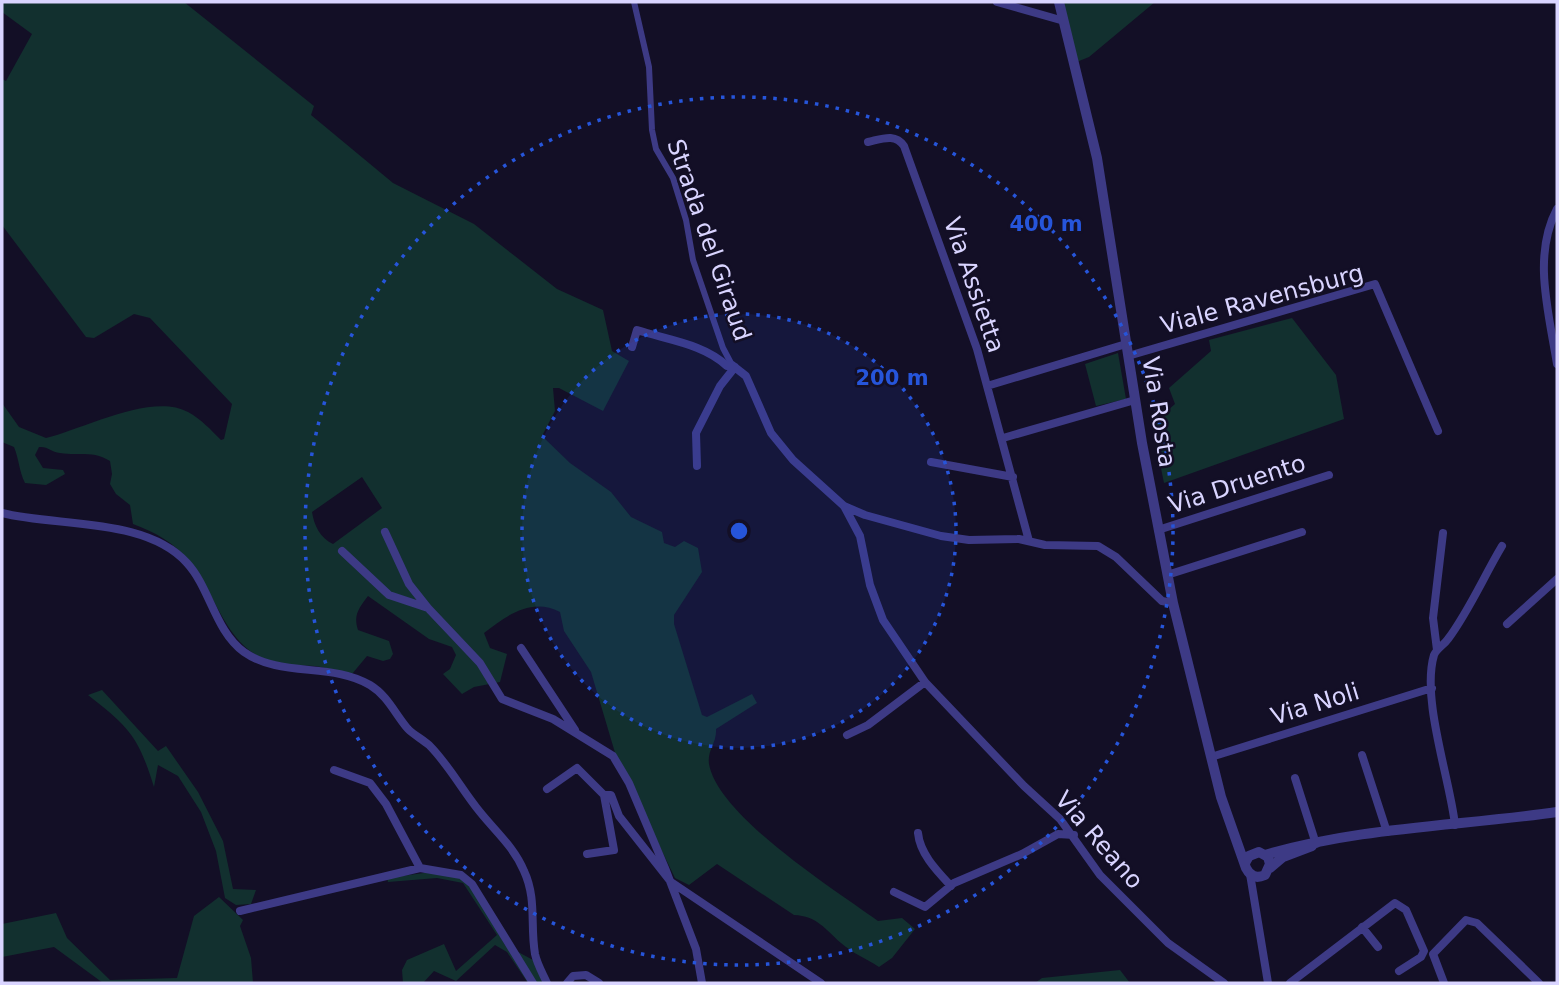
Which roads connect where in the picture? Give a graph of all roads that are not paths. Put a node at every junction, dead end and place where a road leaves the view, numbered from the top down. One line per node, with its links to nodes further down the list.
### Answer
1 (634, 2): 11 (street, Strada del Giraud)
2 (997, 2): 4 (street)
3 (1059, 2): 4 (street, Via Rosta)
4 (1064, 21): 7 (street, Via Rosta)
5 (868, 142): 12 (street, Via Assietta)
6 (1557, 209): 10 (street)
7 (1126, 344): 9 (street, Via Rosta); 12 (street)
8 (632, 347): 11 (street, Via Reano)
9 (1128, 356): 13 (street, Via Rosta); 14 (street, Viale Ravensburg)
10 (1557, 364)
11 (734, 366): 17 (street); 20 (street, Via Reano)
12 (988, 386): 15 (street, Via Assietta)
13 (1135, 400): 15 (street); 22 (street, Via Rosta)
14 (1438, 431)
15 (1003, 438): 19 (street, Via Assietta)
16 (931, 461): 19 (street)
17 (697, 466)
18 (1329, 475): 22 (street, Via Druento)
19 (1013, 477): 26 (street, Via Assietta)
20 (845, 506): 26 (street); 36 (street, Via Reano)
21 (2, 513): 68 (street)
22 (1157, 530): 29 (street, Via Rosta)
23 (385, 532): 32 (street)
24 (1302, 533): 29 (street)
25 (1443, 533): 35 (street)
26 (1029, 541): 31 (street)
27 (1502, 546): 35 (street)
28 (342, 551): 32 (street)
29 (1167, 575): 31 (street, Via Rosta)
30 (1557, 579): 33 (street)
31 (1173, 603): 41 (street, Via Rosta)
32 (428, 608): 38 (street)
33 (1507, 624)
34 (521, 648): 38 (street)
35 (1437, 650): 37 (street)
36 (925, 682): 39 (street); 51 (street, Via Reano)
37 (1432, 688): 41 (street, Via Noli); 47 (street)
38 (577, 734): 60 (street)
39 (847, 735)
40 (1362, 755): 49 (street)
41 (1211, 757): 48 (street, Via Rosta)
42 (334, 770): 57 (street)
43 (1295, 778): 52 (street)
44 (547, 789): 45 (street)
45 (604, 795): 54 (street); 60 (street)
46 (1557, 811): 47 (street)
47 (1455, 825): 49 (street)
48 (1231, 827): 53 (street, Via Rosta); 56 (street, Via Rosta)
49 (1387, 832): 52 (street)
50 (918, 833): 61 (street)
51 (1074, 835): 61 (street); 73 (street, Via Reano)
52 (1315, 844): 55 (street); 58 (street)
53 (1252, 853): 55 (street); 56 (street)
54 (587, 854)
55 (1265, 855): 58 (street)
56 (1245, 863): 59 (street)
57 (420, 868): 63 (street); 67 (street)
58 (1269, 868): 59 (street)
59 (1250, 874): 74 (street)
60 (671, 882): 71 (street); 72 (street)
61 (951, 886): 62 (street)
62 (894, 892)
63 (240, 911)
64 (1362, 927): 65 (street); 66 (street); 75 (street)
65 (1378, 947)
66 (1399, 971)
67 (533, 983)
68 (547, 983)
69 (567, 983): 70 (street)
70 (599, 983)
71 (702, 983)
72 (821, 983)
73 (1224, 983)
74 (1268, 983)
75 (1290, 983)
76 (1444, 983): 77 (street)
77 (1539, 983)

